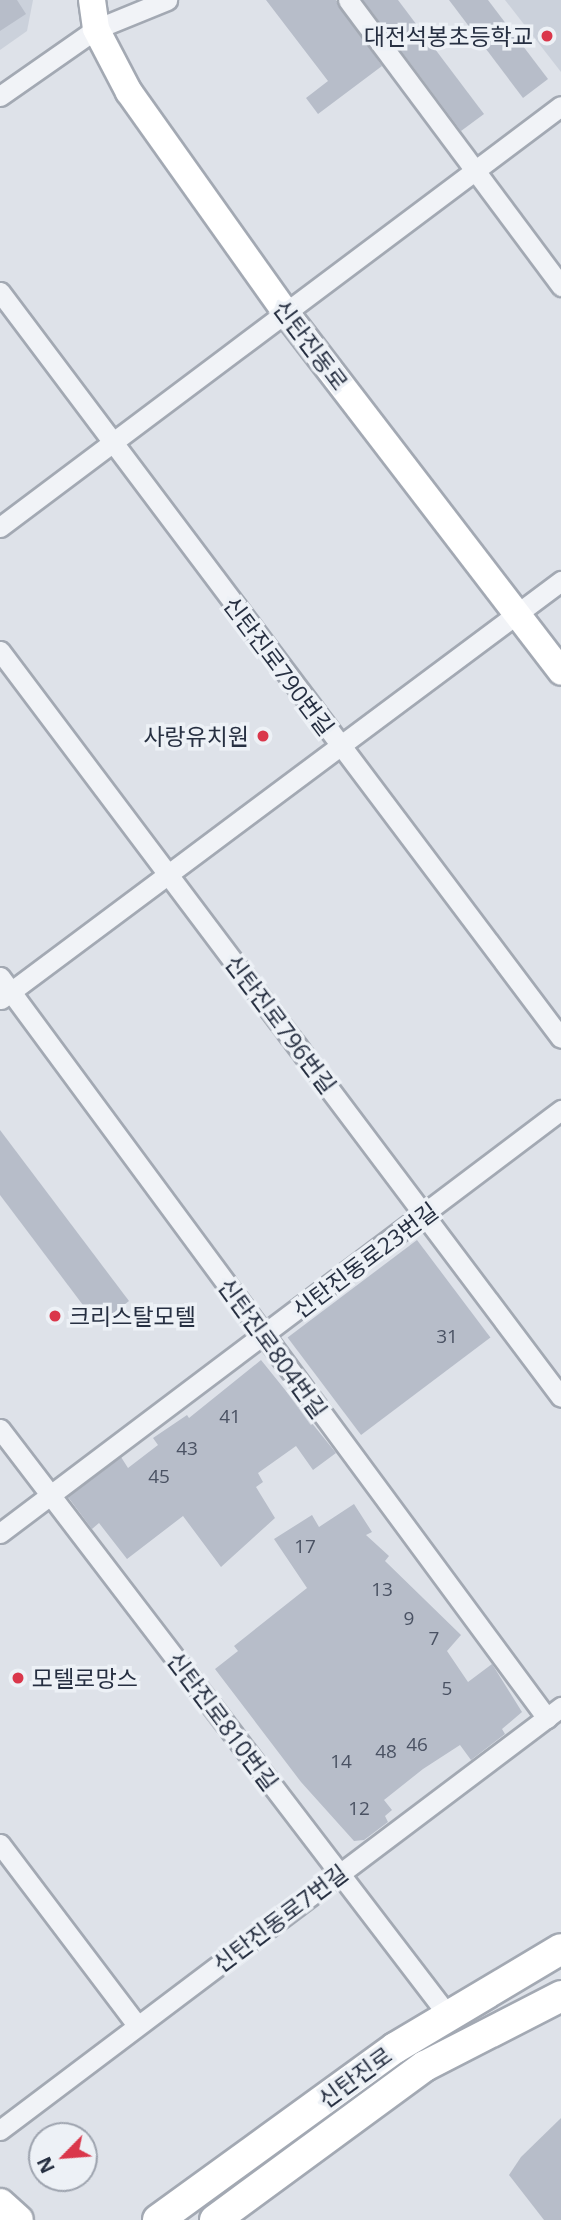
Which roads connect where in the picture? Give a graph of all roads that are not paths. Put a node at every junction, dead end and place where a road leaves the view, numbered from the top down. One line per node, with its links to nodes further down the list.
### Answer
1 (92, 0): 4 (main road, 신탄진동로)
2 (167, 0): 4 (street)
3 (348, 0): 7 (street)
4 (96, 29): 5 (street); 10 (main road, 신탄진동로)
5 (0, 96)
6 (561, 106): 7 (street)
7 (475, 171): 8 (street); 10 (street)
8 (561, 286)
9 (0, 292): 11 (street, 신탄진로790번길)
10 (286, 313): 11 (street); 14 (main road, 신탄진동로)
11 (110, 444): 12 (street); 17 (street, 신탄진로790번길)
12 (0, 527)
13 (561, 581): 14 (street)
14 (516, 614): 16 (main road, 신탄진동로); 17 (street)
15 (0, 651): 18 (street, 신탄진로796번길)
16 (561, 672)
17 (338, 744): 18 (street); 20 (street, 신탄진로790번길)
18 (168, 874): 19 (street); 22 (street, 신탄진로796번길)
19 (4, 989): 23 (street, 신탄진로804번길)
20 (561, 1038)
21 (561, 1110): 22 (street, 신탄진동로23번길)
22 (425, 1215): 23 (street, 신탄진동로23번길); 24 (street, 신탄진로796번길)
23 (264, 1335): 26 (street, 신탄진동로23번길); 28 (street, 신탄진로804번길)
24 (561, 1397)
25 (0, 1429): 26 (street, 신탄진로810번길)
26 (51, 1496): 27 (street, 신탄진동로23번길); 30 (street, 신탄진로810번길)
27 (0, 1534)
28 (554, 1713): 30 (street, 신탄진동로7번길)
29 (0, 1844): 34 (street)
30 (339, 1873): 33 (street, 신탄진로810번길); 34 (street, 신탄진동로7번길)
31 (561, 1949): 33 (main road, 신탄진로)
32 (561, 1996): 39 (main road, 신탄진로)
33 (447, 2014): 38 (main road, 신탄진로)
34 (137, 2025): 35 (street, 신탄진동로7번길)
35 (0, 2130)
36 (0, 2204): 37 (main road)
37 (18, 2220)
38 (158, 2220)
39 (215, 2220)

